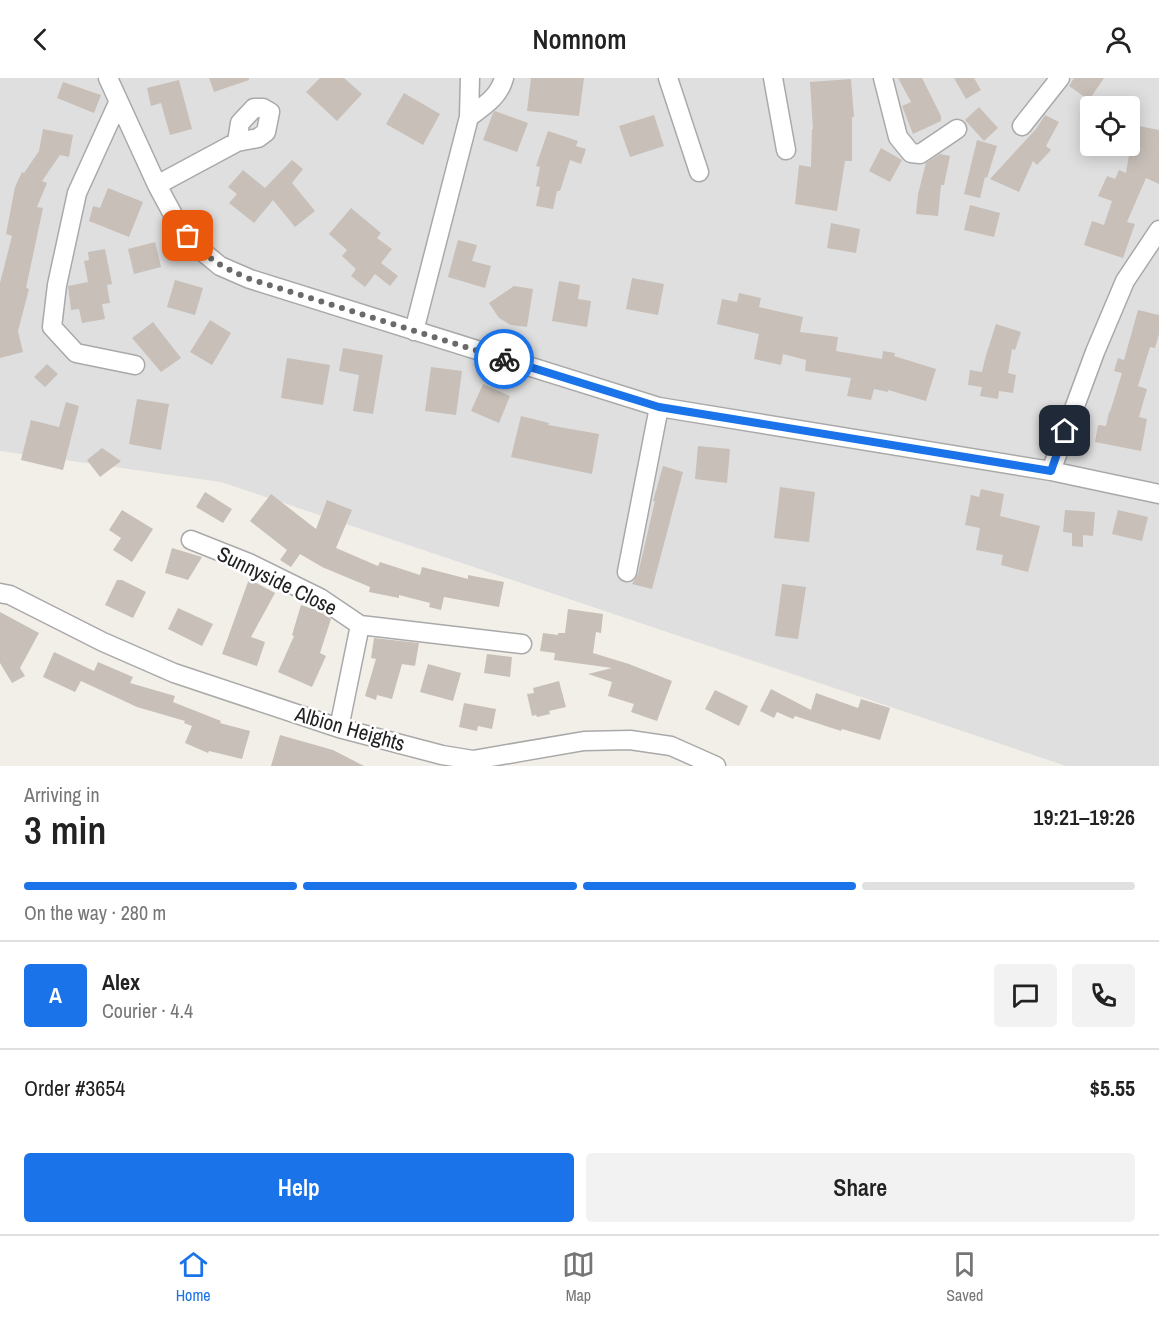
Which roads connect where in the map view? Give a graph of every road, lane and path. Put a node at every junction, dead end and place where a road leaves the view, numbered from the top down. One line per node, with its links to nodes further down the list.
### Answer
1 (108, 78): 8 (street)
2 (470, 78): 9 (street)
3 (504, 78): 9 (street)
4 (668, 78): 14 (street)
5 (773, 78): 13 (street)
6 (883, 78): 11 (street)
7 (1060, 78): 10 (street)
8 (118, 103): 15 (street); 18 (street)
9 (469, 117): 17 (street)
10 (1022, 126)
11 (957, 129)
12 (237, 142): 15 (street)
13 (786, 150)
14 (699, 172)
15 (157, 185): 17 (street)
16 (1159, 230): 20 (street)
17 (414, 331): 19 (street)
18 (135, 365)
19 (659, 407): 20 (street); 23 (street)
20 (1051, 471): 21 (street)
21 (1159, 494)
22 (191, 540): 25 (street, Sunnyside Close)
23 (627, 572)
24 (0, 593): 27 (street, Albion Heights)
25 (360, 625): 26 (street, Sunnyside Close); 27 (street, Sunnyside Close)
26 (522, 644)
27 (339, 728): 28 (street, Albion Heights)
28 (716, 766)

